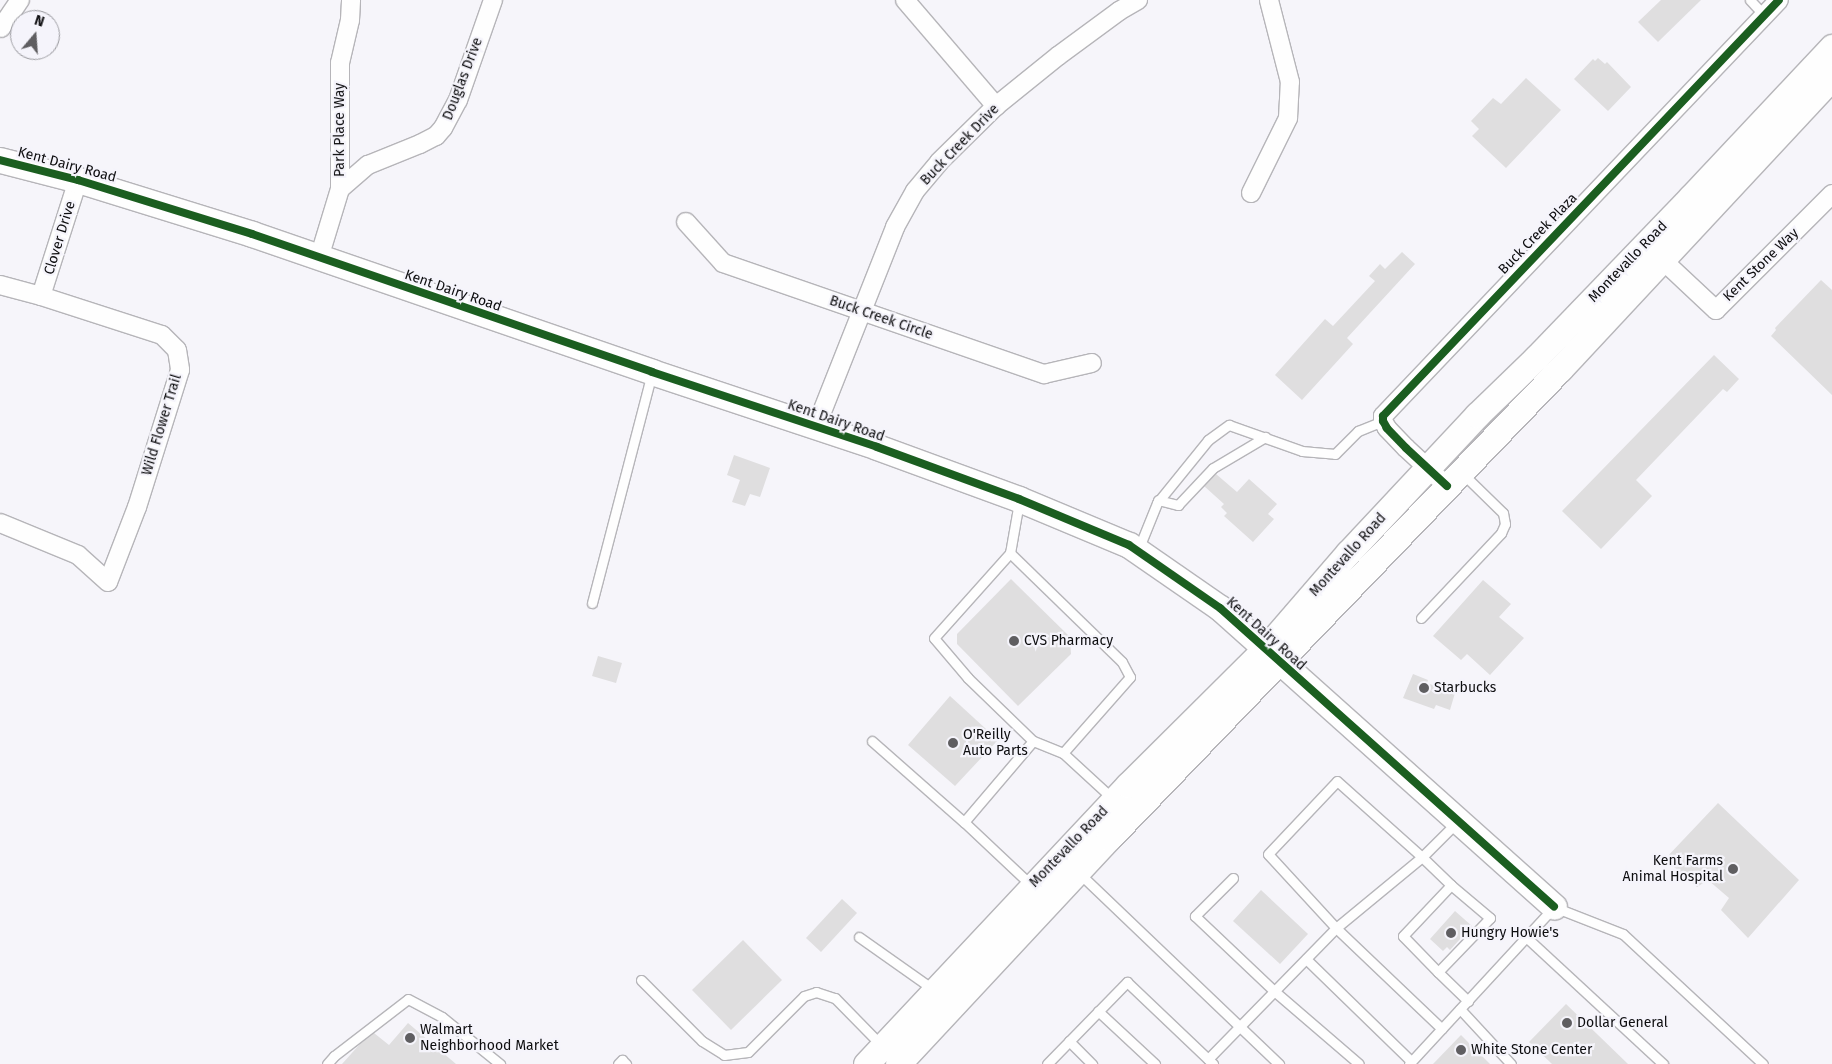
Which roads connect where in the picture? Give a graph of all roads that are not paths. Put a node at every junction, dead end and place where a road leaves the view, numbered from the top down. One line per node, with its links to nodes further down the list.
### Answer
1 (20, 0): 10 (street)
2 (351, 0): 16 (street, Park Place Way)
3 (492, 0): 16 (street, Douglas Drive)
4 (906, 0): 13 (street)
5 (1138, 0): 13 (street, Buck Creek Drive)
6 (1269, 0): 17 (street)
7 (1750, 0): 9 (lane)
8 (1779, 0): 9 (street, Buck Creek Plaza)
9 (1764, 15): 27 (street, Buck Creek Plaza)
10 (1, 28)
11 (1832, 46): 20 (main road, Montevallo Road)
12 (1832, 77): 20 (main road, Montevallo Road)
13 (996, 106): 24 (street, Buck Creek Drive)
14 (0, 160): 15 (main road, Kent Dairy Road)
15 (78, 180): 21 (main road, Kent Dairy Road); 23 (street, Clover Drive)
16 (340, 189): 21 (street, Park Place Way)
17 (1251, 193)
18 (1832, 194): 20 (street, Kent Stone Way)
19 (686, 222): 24 (street, Buck Creek Circle)
20 (1654, 252): 30 (main road, Montevallo Road); 31 (main road, Montevallo Road)
21 (319, 258): 26 (main road, Kent Dairy Road)
22 (0, 285): 23 (street, Wild Flower Trail)
23 (42, 296): 34 (street, Wild Flower Trail)
24 (862, 311): 25 (street, Buck Creek Circle); 28 (street, Buck Creek Drive)
25 (1092, 363)
26 (652, 372): 28 (main road, Kent Dairy Road); 37 (lane)
27 (1383, 421): 29 (lane); 30 (street)
28 (816, 427): 32 (main road, Kent Dairy Road)
29 (1265, 438): 33 (lane); 33 (lane)
30 (1428, 468): 31 (street); 39 (main road, Montevallo Road)
31 (1454, 479): 38 (lane); 39 (main road, Montevallo Road)
32 (1019, 499): 35 (main road, Kent Dairy Road); 36 (lane)
33 (1158, 500): 35 (lane)
34 (0, 523)
35 (1137, 550): 39 (main road, Kent Dairy Road)
36 (1010, 553): 41 (lane); 42 (lane)
37 (592, 603)
38 (1421, 618)
39 (1272, 655): 43 (main road, Montevallo Road); 44 (main road, Kent Dairy Road); 47 (main road, Montevallo Road)
40 (872, 741): 45 (lane)
41 (1033, 741): 42 (lane); 45 (lane)
42 (1063, 753): 43 (lane)
43 (1114, 800): 50 (main road, Montevallo Road)
44 (1458, 821): 46 (lane); 51 (main road, Kent Dairy Road)
45 (964, 822): 50 (lane)
46 (1422, 857): 49 (lane); 52 (lane); 52 (lane)
47 (1077, 872): 63 (lane); 66 (main road, Montevallo Road)
48 (1233, 878): 59 (lane)
49 (1451, 884): 56 (lane); 56 (lane)
50 (1032, 886): 58 (main road, Montevallo Road)
51 (1554, 906): 54 (lane); 80 (lane)
52 (1336, 928): 55 (lane); 64 (lane)
53 (859, 937): 58 (lane)
54 (1526, 937): 60 (lane); 79 (lane)
55 (1306, 958): 59 (lane); 68 (lane)
56 (1438, 972): 60 (lane)
57 (640, 980): 66 (lane)
58 (934, 990): 66 (main road, Montevallo Road)
59 (1273, 990): 63 (lane); 77 (lane)
60 (1468, 1001): 61 (lane)
61 (1460, 1009): 64 (lane); 78 (lane)
62 (1098, 1012): 65 (lane); 67 (lane); 75 (lane)
63 (1240, 1026): 67 (lane); 76 (lane)
64 (1442, 1029): 68 (lane)
65 (1069, 1041): 73 (lane); 74 (lane)
66 (888, 1058)
67 (1210, 1062)
68 (1410, 1063)
69 (327, 1064): 70 (lane)
70 (500, 1064)
71 (618, 1064): 72 (lane)
72 (626, 1064)
73 (1047, 1064)
74 (1092, 1064)
75 (1155, 1064)
76 (1279, 1064)
77 (1359, 1064)
78 (1511, 1064)
79 (1663, 1064)
80 (1763, 1064)

